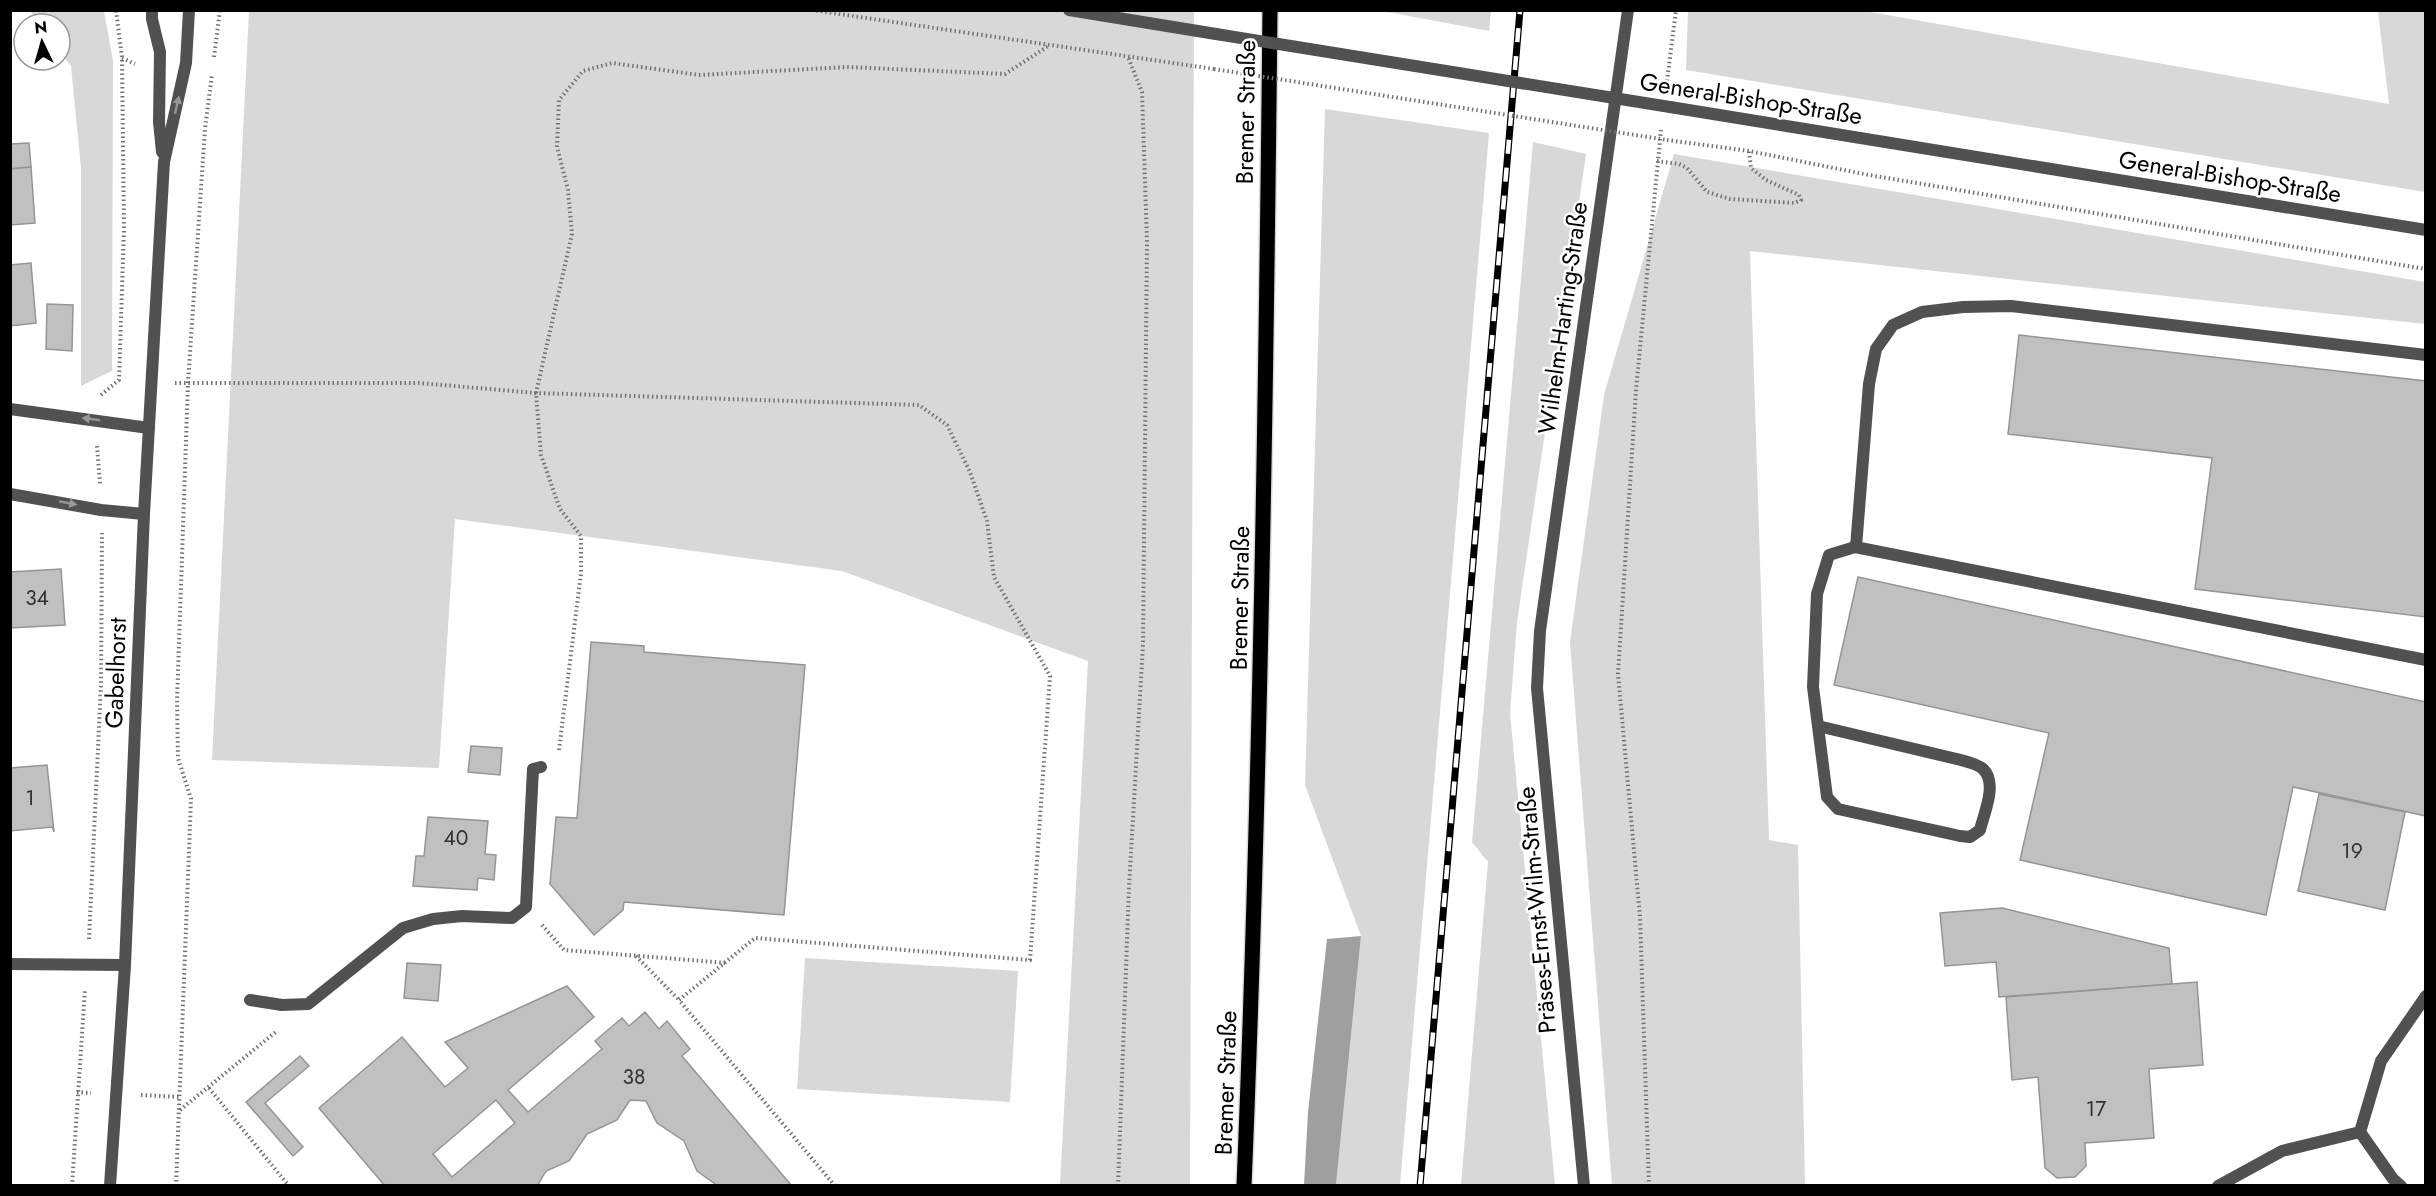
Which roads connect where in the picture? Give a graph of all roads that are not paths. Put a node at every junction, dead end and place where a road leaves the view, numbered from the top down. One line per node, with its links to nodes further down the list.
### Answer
1 (152, 10): 6 (street, Gabelhorst)
2 (189, 10): 6 (street, Gabelhorst, one-way to 2)
3 (1069, 10): 7 (street, General-Bishop-Straße, bridge)
4 (1270, 10): 24 (main road, Bremer Straße)
5 (1628, 10): 14 (street, Wilhelm-Harting-Straße)
6 (164, 162): 10 (street, Gabelhorst)
7 (2426, 230)
8 (2426, 355): 13 (street)
9 (10, 409): 10 (street, one-way to 9)
10 (149, 428): 12 (street, Gabelhorst)
11 (10, 494): 12 (street, one-way to 12)
12 (144, 514): 19 (street, Gabelhorst)
13 (1856, 547): 15 (street); 16 (street)
14 (1540, 631): 25 (street, Präses-Ernst-Wilm-Straße)
15 (2426, 660)
16 (1818, 726): 16 (street)
17 (541, 767): 21 (street)
18 (10, 964): 19 (street)
19 (125, 964): 23 (street, Gabelhorst)
20 (2426, 996): 22 (street)
21 (249, 1000)
22 (2360, 1132): 26 (street); 27 (street)
23 (110, 1185)
24 (1244, 1185)
25 (1584, 1185)
26 (2218, 1185)
27 (2401, 1185)

